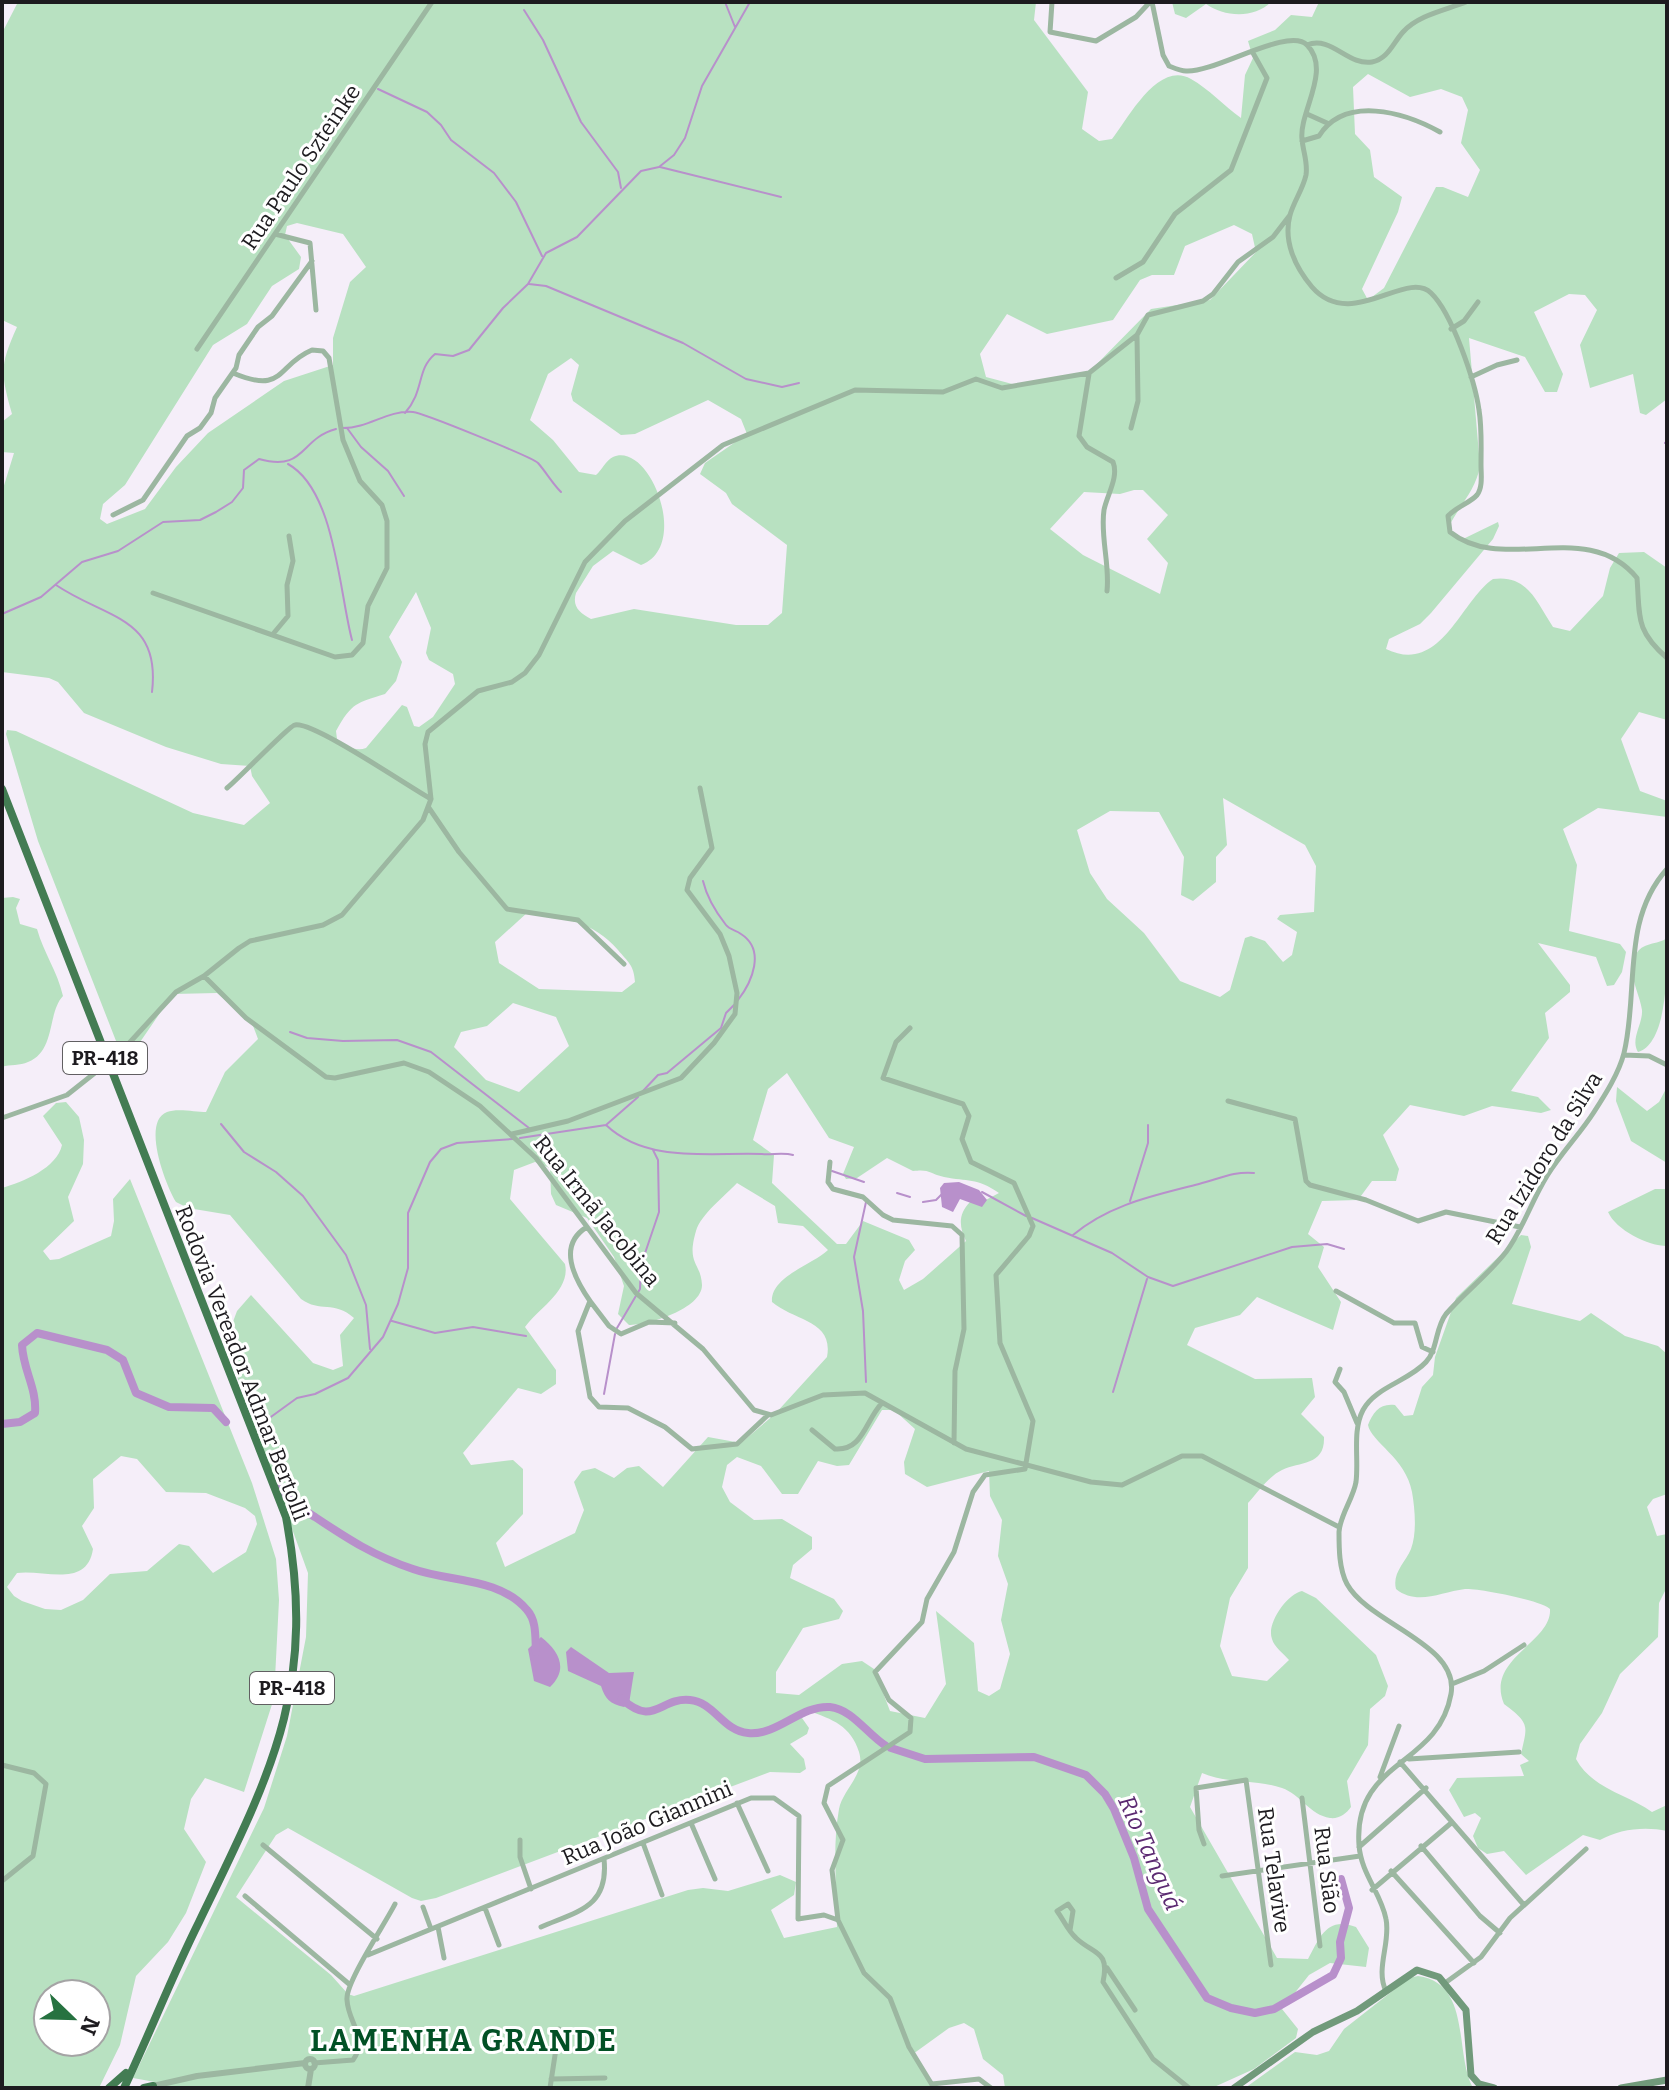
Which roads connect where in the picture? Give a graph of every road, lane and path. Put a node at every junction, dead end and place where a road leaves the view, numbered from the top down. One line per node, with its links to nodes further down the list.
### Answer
1 (432, 2): 12 (street, Rua Paulo Szteinke)
2 (1052, 2): 3 (street)
3 (1151, 2): 6 (street)
4 (1466, 2): 5 (street)
5 (1307, 45): 6 (street); 7 (street)
6 (1253, 53): 14 (street)
7 (1307, 114): 8 (street); 10 (street)
8 (1327, 123): 9 (street); 10 (street)
9 (1440, 132)
10 (1302, 141): 11 (street)
11 (1290, 215): 17 (street); 18 (street)
12 (275, 234): 13 (street); 19 (street, Rua Paulo Szteinke)
13 (312, 261): 16 (street); 21 (street)
14 (1116, 278)
15 (1478, 302): 17 (street)
16 (316, 310)
17 (1451, 329): 23 (street)
18 (1137, 335): 22 (street); 24 (street)
19 (197, 349)
20 (1517, 360): 23 (street)
21 (233, 373): 25 (street); 29 (street)
22 (1089, 373): 27 (street); 34 (street)
23 (1471, 377): 30 (street)
24 (1131, 428)
25 (113, 515)
26 (289, 536): 29 (street)
27 (1107, 591)
28 (153, 593): 29 (street)
29 (273, 634)
30 (1667, 658)
31 (227, 788): 34 (street)
32 (700, 788): 44 (street)
33 (2, 789): 116 (highway, Rodovia Vereador Admar Bertolli / PR-418)
34 (431, 799): 35 (street)
35 (428, 807): 37 (street); 38 (street)
36 (1667, 869): 40 (street, Rua Izidoro da Silva)
37 (624, 964)
38 (204, 976): 43 (street); 44 (street, Rua Irmã Jacobina)
39 (910, 1028): 58 (street)
40 (1624, 1055): 41 (street); 47 (street, Rua Izidoro da Silva)
41 (1667, 1065)
42 (1228, 1101): 47 (street)
43 (2, 1118)
44 (511, 1134): 46 (street, Rua Irmã Jacobina)
45 (830, 1162): 57 (street)
46 (587, 1227): 49 (street); 50 (street, Rua Irmã Jacobina)
47 (1520, 1227): 51 (street, Rua Izidoro da Silva)
48 (1336, 1291): 51 (street)
49 (590, 1301): 50 (street); 54 (street)
50 (675, 1323): 54 (street, Rua Irmã Jacobina)
51 (1433, 1352): 55 (street, Rua Izidoro da Silva)
52 (1340, 1369): 55 (street)
53 (882, 1403): 54 (street); 56 (street); 57 (street)
54 (768, 1415)
55 (1358, 1424): 59 (street)
56 (812, 1430)
57 (954, 1443): 58 (street)
58 (1027, 1465): 59 (street); 97 (street)
59 (1339, 1527): 61 (street)
60 (1524, 1645): 61 (street)
61 (1452, 1684): 64 (street)
62 (1399, 1726): 67 (street)
63 (1519, 1752): 64 (street)
64 (1407, 1759): 65 (street)
65 (1400, 1762): 67 (street); 68 (street)
66 (2, 1765): 88 (street)
67 (1380, 1778): 78 (street)
68 (1426, 1788): 72 (street); 78 (street)
69 (1302, 1798): 82 (street, Rua Sião)
70 (737, 1803): 71 (street, Rua João Giannini); 84 (street); 97 (street, Rua João Giannini)
71 (691, 1823): 74 (street, Rua João Giannini); 87 (street)
72 (1450, 1824): 77 (street); 94 (street)
73 (520, 1840): 89 (street)
74 (643, 1843): 81 (street, Rua João Giannini); 91 (street)
75 (1204, 1844): 83 (street, Rua Telavive)
76 (263, 1845): 103 (street)
77 (1421, 1846): 85 (street); 102 (street)
78 (1359, 1847): 80 (street)
79 (1586, 1849): 94 (street)
80 (1360, 1856): 82 (street); 90 (street)
81 (604, 1859): 89 (street, Rua João Giannini); 99 (street)
82 (1311, 1863): 83 (street); 105 (street, Rua Sião)
83 (1258, 1870): 86 (street); 109 (street, Rua Telavive)
84 (768, 1871)
85 (1391, 1871): 90 (street); 108 (street)
86 (1222, 1876)
87 (715, 1879)
88 (2, 1881)
89 (531, 1889): 96 (street, Rua João Giannini)
90 (1372, 1890): 113 (street)
91 (662, 1895)
92 (245, 1896): 112 (street)
93 (395, 1904): 103 (street)
94 (1524, 1905): 102 (street)
95 (423, 1907): 100 (street)
96 (485, 1908): 98 (street, Rua João Giannini); 104 (street)
97 (838, 1920): 122 (street)
98 (438, 1927): 100 (street, Rua João Giannini); 107 (street)
99 (541, 1927)
100 (431, 1929): 106 (street, Rua João Giannini)
101 (1070, 1930): 101 (street); 110 (street)
102 (1500, 1933): 108 (street)
103 (377, 1939): 106 (street)
104 (499, 1945)
105 (1320, 1946)
106 (368, 1955): 112 (street)
107 (444, 1958)
108 (1474, 1963): 111 (street)
109 (1271, 1965)
110 (1106, 1967): 114 (street); 130 (street)
111 (1445, 1983): 113 (main road); 132 (main road)
112 (349, 1984): 117 (street)
113 (1386, 1991): 131 (main road)
114 (1135, 2010)
115 (559, 2029): 119 (street)
116 (148, 2035): 124 (highway); 125 (highway, Rodovia Vereador Admar Bertolli / PR-418); 126 (highway)
117 (310, 2065): 123 (street); 127 (street)
118 (605, 2078): 119 (street)
119 (551, 2079): 128 (street)
120 (1667, 2080): 121 (main road)
121 (1656, 2085): 133 (main road)
122 (933, 2086): 129 (street)
123 (152, 2087)
124 (109, 2088)
125 (124, 2088)
126 (134, 2088)
127 (308, 2088)
128 (550, 2088)
129 (991, 2088)
130 (1189, 2088)
131 (1234, 2088)
132 (1494, 2088)
133 (1621, 2088)

